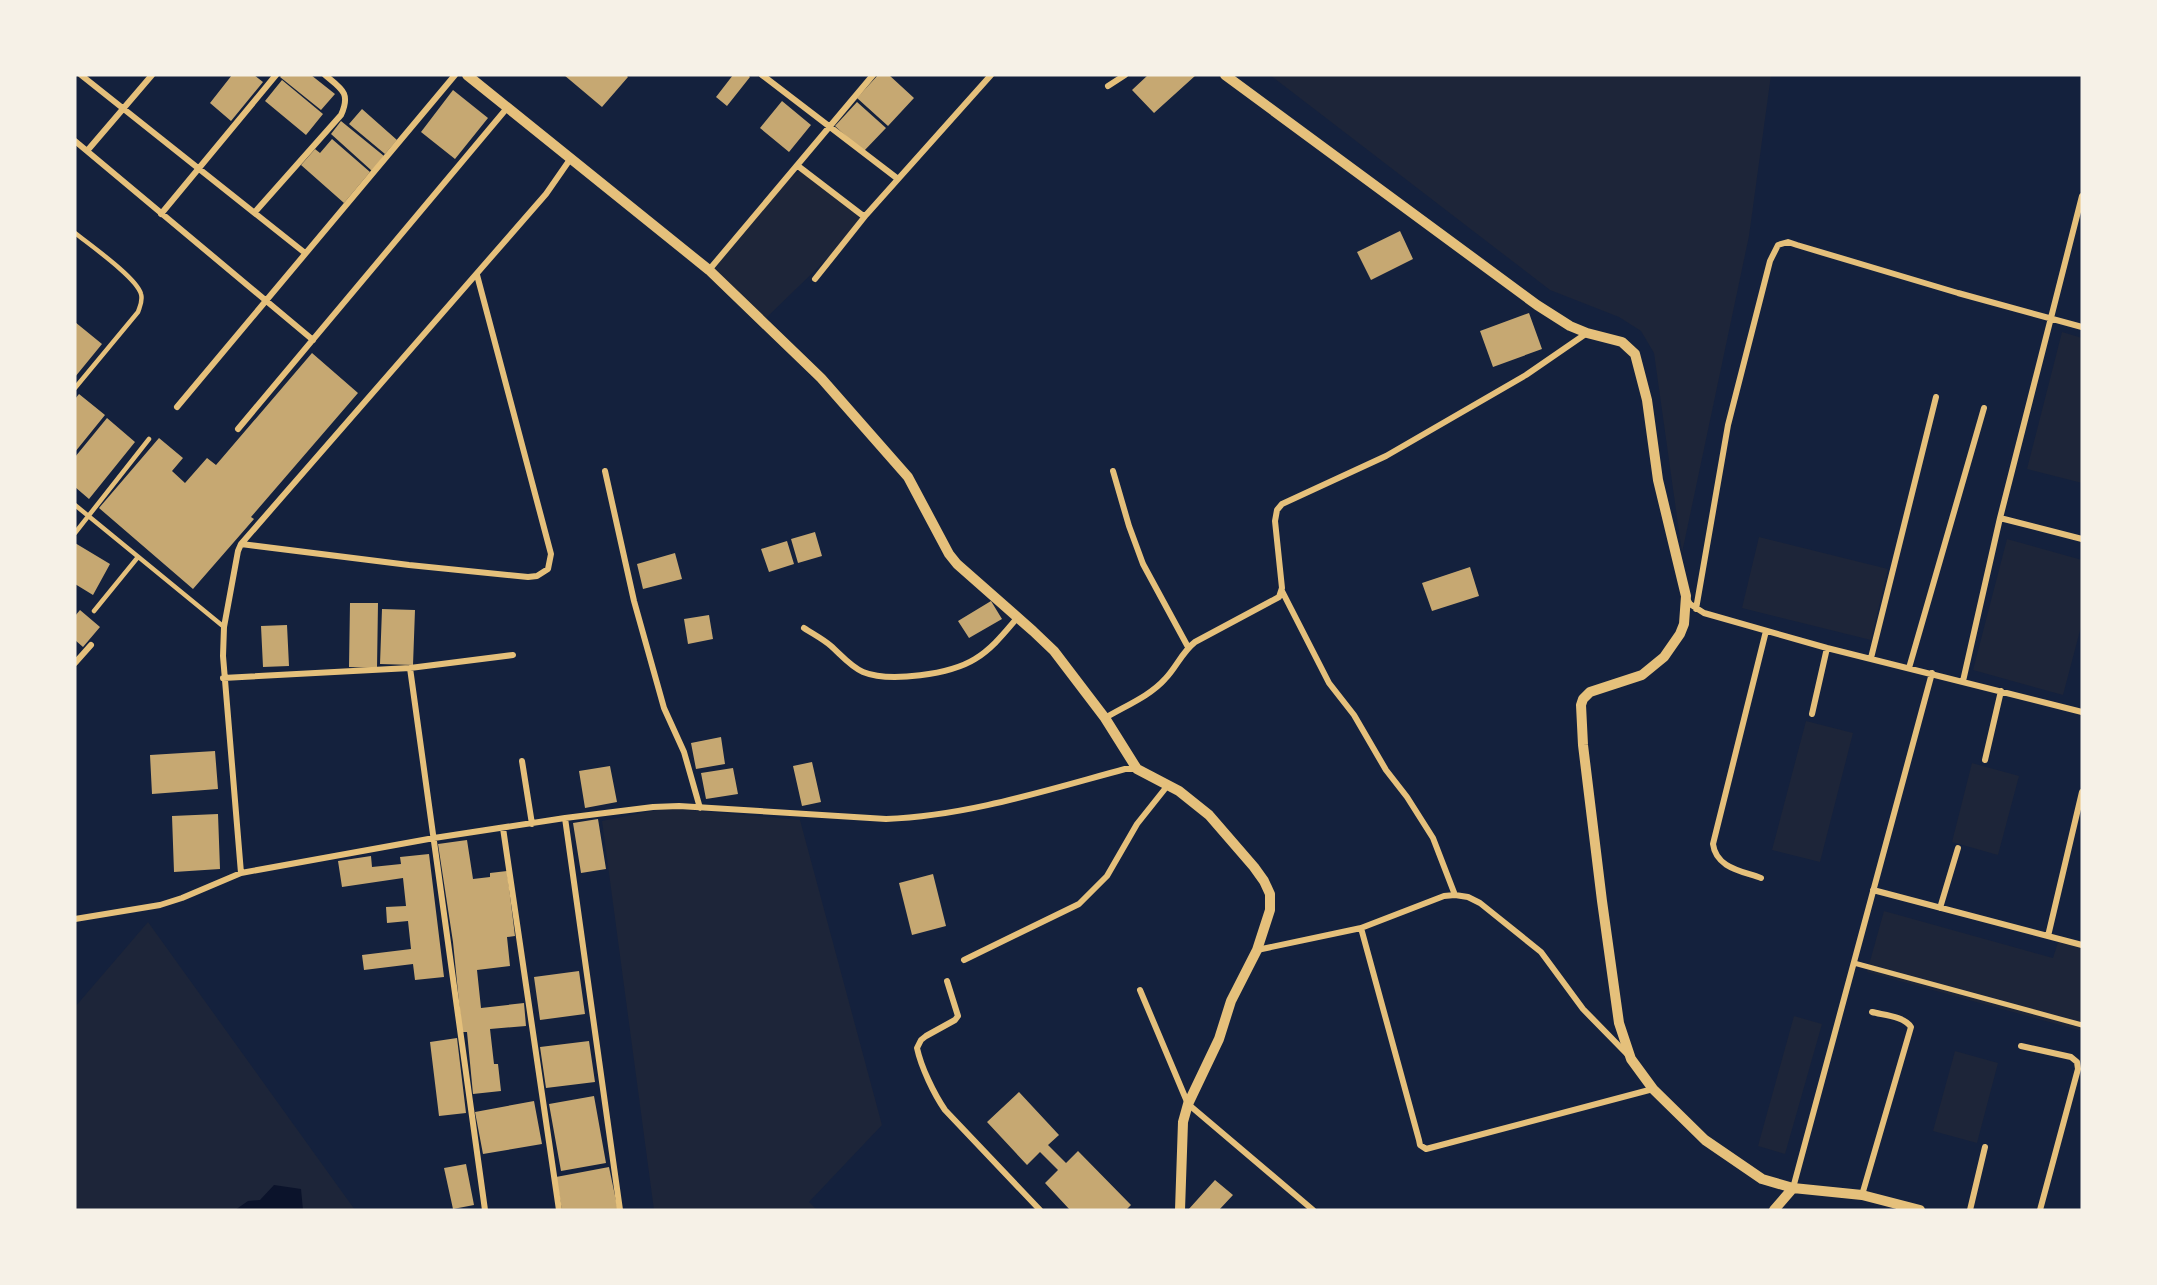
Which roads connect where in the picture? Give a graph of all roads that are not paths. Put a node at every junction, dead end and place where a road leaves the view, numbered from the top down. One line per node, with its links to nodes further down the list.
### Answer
1 (81, 75): 14 (street)
2 (152, 75): 14 (street)
3 (325, 75): 23 (street)
4 (455, 75): 27 (street)
5 (467, 75): 13 (street)
6 (762, 75): 15 (street)
7 (873, 75): 15 (street)
8 (991, 75): 21 (street)
9 (1125, 75): 12 (street)
10 (1225, 75): 34 (street)
11 (274, 76): 20 (street)
12 (1108, 86)
13 (507, 108): 18 (street); 35 (street)
14 (123, 109): 17 (street); 20 (street)
15 (830, 127): 19 (street); 21 (street)
16 (75, 141): 17 (street)
17 (87, 151): 24 (street)
18 (571, 159): 28 (street); 29 (street)
19 (798, 166): 25 (street); 28 (street)
20 (199, 168): 23 (street); 24 (street)
21 (898, 179): 25 (street)
22 (2082, 196): 32 (street)
23 (255, 212): 27 (street)
24 (161, 214): 31 (street)
25 (866, 215): 30 (street)
26 (75, 233): 36 (lane)
27 (305, 253): 31 (street)
28 (709, 270): 55 (street)
29 (477, 275): 49 (street); 49 (street)
30 (814, 279)
31 (265, 302): 35 (street); 38 (street)
32 (2050, 318): 33 (street); 46 (street); 53 (street)
33 (2082, 327)
34 (1587, 333): 51 (street); 52 (street)
35 (313, 340): 40 (street)
36 (75, 388)
37 (1936, 397): 63 (street)
38 (177, 407)
39 (1984, 408): 66 (street)
40 (238, 429)
41 (149, 439): 45 (lane)
42 (605, 471): 79 (street)
43 (1113, 471): 60 (street)
44 (75, 506): 45 (lane)
45 (88, 516): 47 (lane); 50 (lane)
46 (2000, 518): 48 (street); 69 (street)
47 (75, 533)
48 (2082, 539)
49 (241, 544): 56 (street)
50 (138, 557): 54 (lane); 56 (lane)
51 (1282, 590): 60 (street); 88 (street)
52 (1686, 596): 53 (street); 102 (street)
53 (1696, 609): 58 (street)
54 (94, 611)
55 (1018, 617): 57 (street); 73 (street)
56 (224, 627): 68 (street)
57 (804, 628)
58 (1766, 631): 61 (street); 86 (street)
59 (91, 645): 64 (street)
60 (1188, 647): 73 (street)
61 (1827, 648): 63 (street); 72 (street)
62 (513, 655): 65 (street)
63 (1871, 658): 66 (street)
64 (75, 663)
65 (410, 668): 68 (street); 83 (street)
66 (1909, 668): 67 (street)
67 (1932, 674): 69 (street); 87 (street)
68 (223, 678): 85 (street)
69 (1963, 681): 70 (street)
70 (2001, 691): 71 (street); 74 (street)
71 (2082, 711)
72 (1812, 714)
73 (1105, 718): 76 (street)
74 (1985, 760)
75 (522, 761): 81 (street)
76 (1137, 769): 77 (street); 79 (street)
77 (1168, 785): 94 (street); 95 (street)
78 (2082, 792): 92 (street)
79 (700, 808): 80 (street)
80 (565, 818): 81 (street); 110 (street)
81 (532, 824): 82 (street)
82 (502, 828): 83 (street); 109 (street)
83 (434, 838): 85 (street); 108 (street)
84 (1958, 848): 89 (street)
85 (241, 873): 90 (street)
86 (1761, 878)
87 (1873, 890): 89 (street); 96 (street)
88 (1455, 895): 91 (street); 102 (street)
89 (1940, 908): 92 (street)
90 (75, 919)
91 (1361, 928): 94 (street); 103 (street)
92 (2048, 936): 93 (street)
93 (2082, 945)
94 (1257, 950): 104 (street)
95 (964, 960)
96 (1854, 963): 100 (street); 106 (street)
97 (947, 981): 111 (street)
98 (1140, 990): 104 (street)
99 (1872, 1012): 107 (street)
100 (2082, 1025)
101 (2021, 1046): 117 (street)
102 (1631, 1059): 103 (street)
103 (1653, 1089): 106 (street)
104 (1188, 1104): 112 (street); 113 (street)
105 (1985, 1146): 116 (street)
106 (1793, 1188): 107 (street); 114 (street)
107 (1862, 1195): 115 (street)
108 (485, 1210)
109 (559, 1210)
110 (620, 1210)
111 (1040, 1210)
112 (1180, 1210)
113 (1313, 1210)
114 (1774, 1210)
115 (1920, 1210)
116 (1970, 1210)
117 (2040, 1210)

